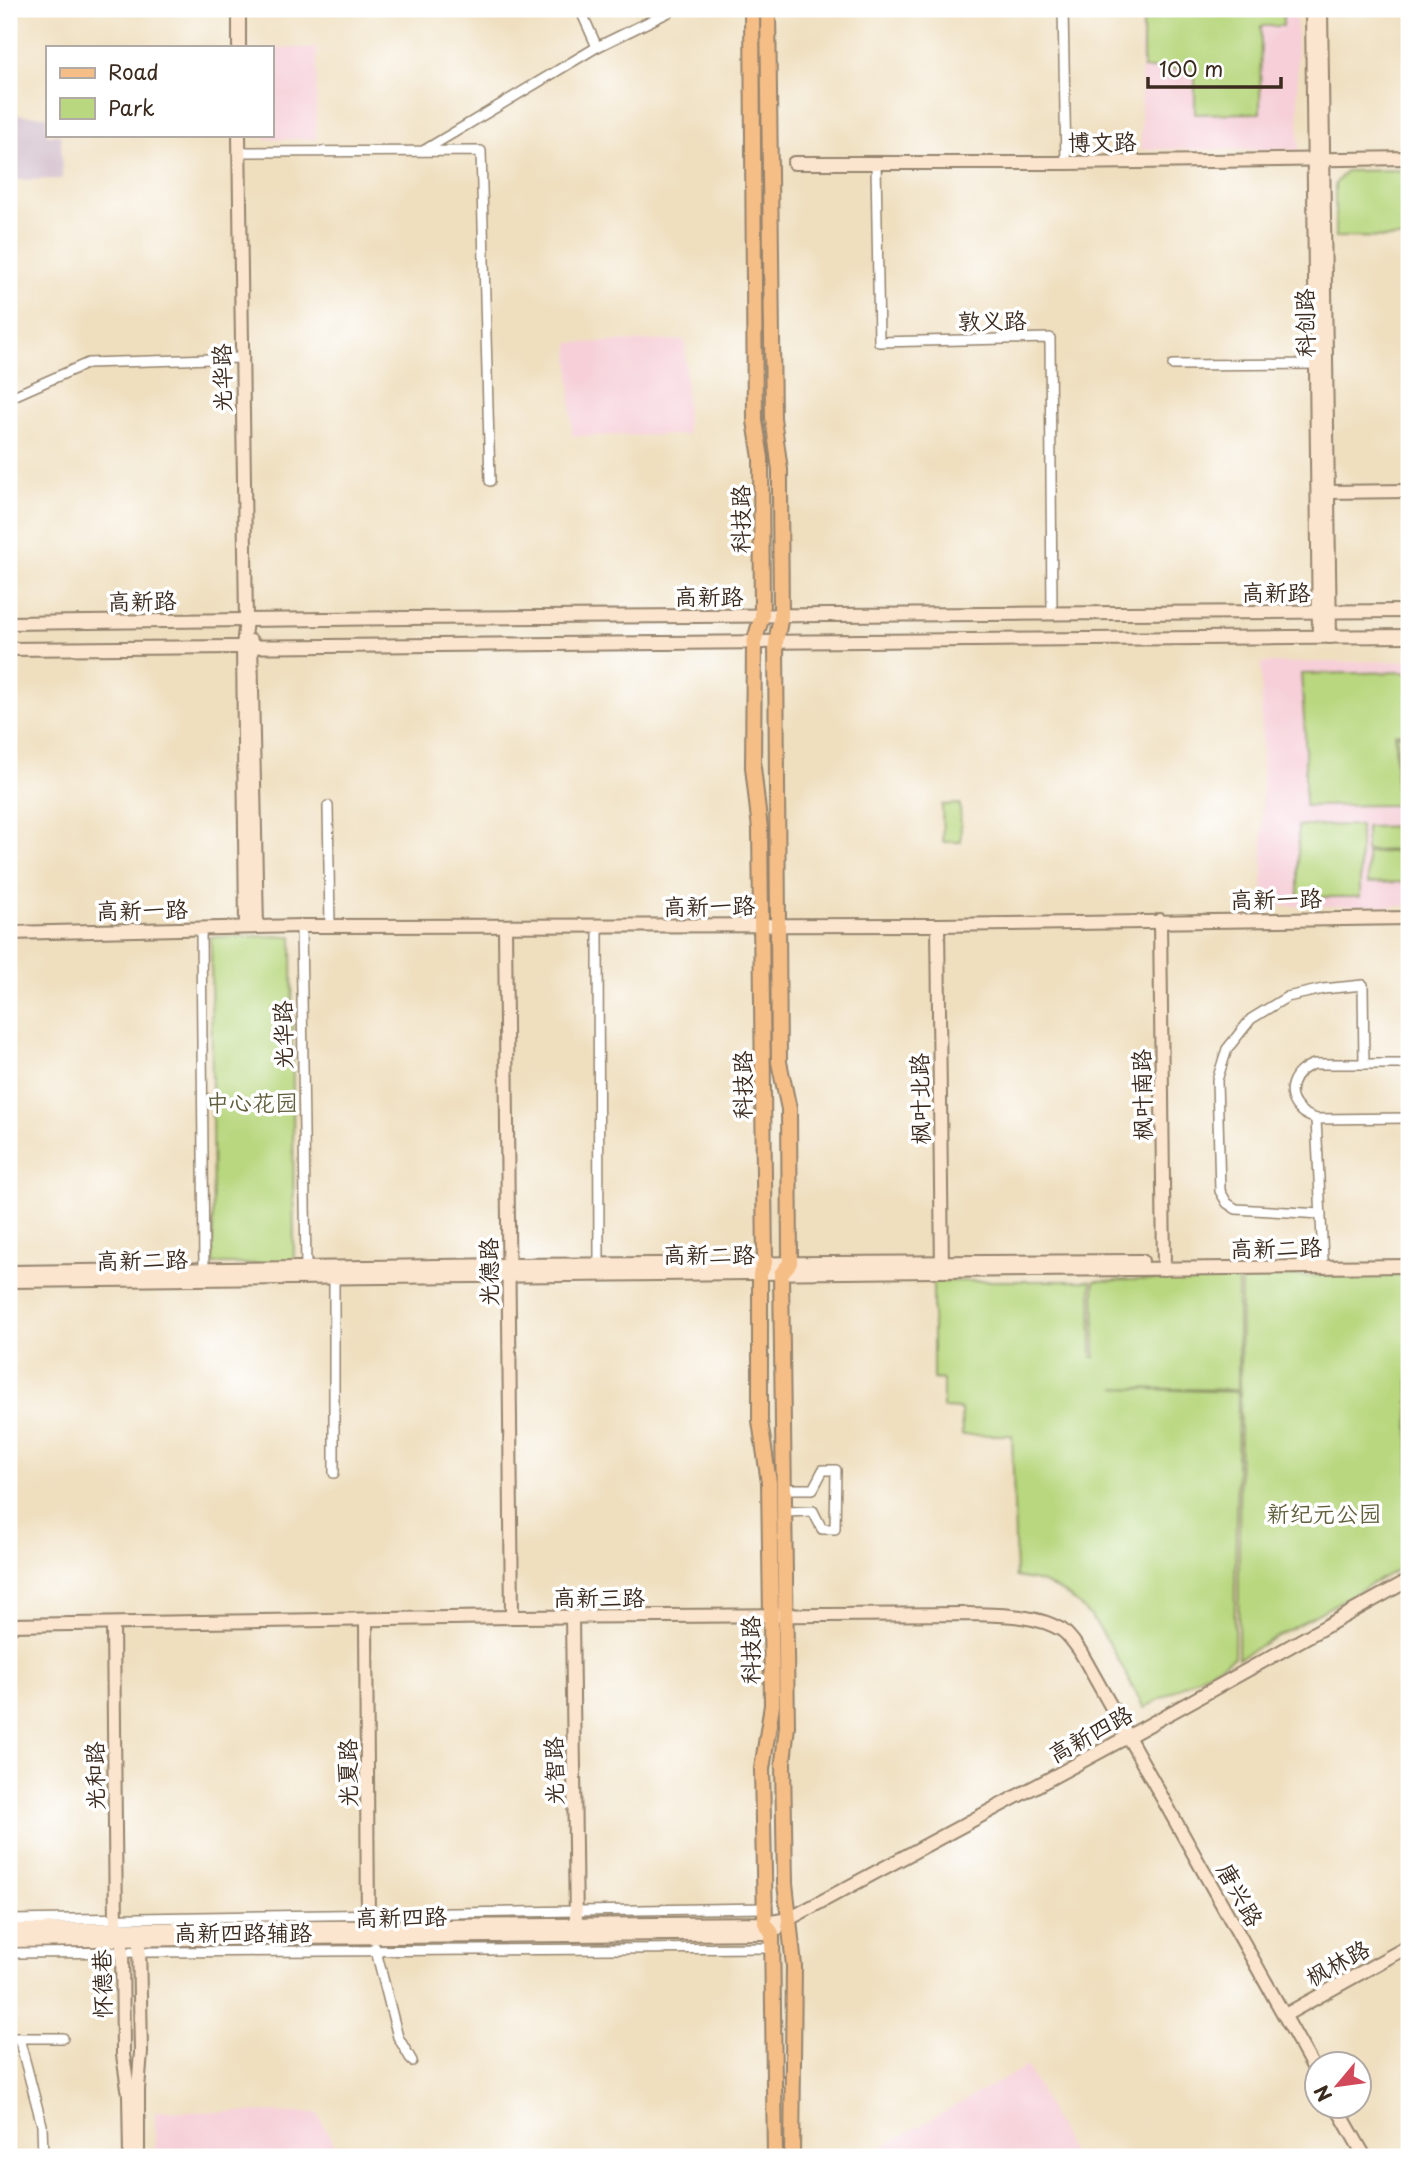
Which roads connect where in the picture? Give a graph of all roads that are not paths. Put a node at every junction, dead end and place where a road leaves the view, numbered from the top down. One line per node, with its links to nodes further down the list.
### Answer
1 (239, 9): 9 (street)
2 (580, 9): 10 (street)
3 (675, 9): 10 (street)
4 (752, 9): 29 (main road, 科技路)
5 (768, 9): 30 (main road, 科技路)
6 (1063, 9): 18 (street)
7 (1312, 9): 15 (street, 科创路)
8 (1321, 9): 15 (street, 科创路)
9 (239, 46)
10 (597, 47): 13 (street)
11 (239, 136): 12 (street, 光华路)
12 (239, 152): 13 (street); 19 (street, 光华路)
13 (422, 152): 23 (street)
14 (1409, 158): 15 (street, 博文路)
15 (1318, 159): 18 (street, 博文路); 20 (street, 科创路)
16 (794, 163): 17 (street, 博文路)
17 (876, 163): 18 (street, 博文路); 28 (street, 敦义路)
18 (1066, 163)
19 (242, 358): 22 (street); 31 (street, 光华路)
20 (1321, 364): 21 (street); 25 (street, 科创路); 27 (street, 科创路)
21 (1173, 365)
22 (9, 398)
23 (490, 481)
24 (1409, 491): 25 (street)
25 (1328, 492): 27 (street, 科创路)
26 (1409, 611): 27 (street, 高新路)
27 (1324, 612): 28 (street, 高新路); 34 (street, 科创路)
28 (1052, 613): 30 (street, 高新路)
29 (762, 616): 30 (street, 高新路); 31 (street, 高新路); 36 (main road, 科技路)
30 (781, 616): 35 (main road, 科技路)
31 (246, 620): 32 (street, 高新路); 37 (street, 光华路)
32 (9, 623)
33 (1409, 636): 34 (street, 高新路)
34 (1324, 637): 35 (street, 高新路)
35 (776, 642): 36 (street, 高新路); 43 (main road, 科技路)
36 (754, 643): 37 (street, 高新路); 42 (main road, 科技路)
37 (248, 646): 38 (street, 高新路); 48 (street, 光华路)
38 (9, 649)
39 (328, 806): 46 (street)
40 (1409, 918): 41 (street, 高新一路)
41 (1160, 920): 44 (street, 高新一路); 60 (street, 枫叶南路)
42 (762, 925): 43 (street, 高新一路); 49 (street, 高新一路); 62 (main road, 科技路)
43 (778, 925): 44 (street, 高新一路); 65 (main road, 科技路)
44 (938, 925): 63 (street, 枫叶北路)
45 (301, 926): 46 (street, 高新一路); 48 (street, 高新一路); 64 (street, 光华路)
46 (330, 926): 47 (street, 高新一路)
47 (505, 926): 49 (street, 高新一路); 67 (street, 光德路)
48 (252, 927): 50 (street, 高新一路)
49 (598, 927): 59 (street)
50 (201, 928): 51 (street, 高新一路); 66 (street)
51 (9, 933)
52 (1409, 1063): 53 (street)
53 (1364, 1064): 55 (street); 56 (street)
54 (1409, 1118): 55 (street)
55 (1316, 1119): 56 (street)
56 (1321, 1213): 58 (street)
57 (1409, 1258): 58 (street, 高新二路)
58 (1323, 1259): 60 (street, 高新二路)
59 (599, 1264): 62 (street, 高新二路); 67 (street, 高新二路)
60 (1164, 1265): 61 (street, 高新二路); 63 (street, 高新二路)
61 (1409, 1266)
62 (762, 1268): 65 (street, 高新二路); 67 (street, 高新二路); 76 (main road, 科技路)
63 (942, 1268): 65 (street, 高新二路)
64 (306, 1269): 66 (street, 高新二路); 67 (street, 高新二路)
65 (786, 1269): 72 (main road, 科技路)
66 (204, 1270): 68 (street, 高新二路)
67 (508, 1270): 69 (street, 高新二路); 77 (street, 光德路)
68 (9, 1272)
69 (334, 1279): 70 (street, 高新二路); 71 (street)
70 (9, 1282)
71 (334, 1473)
72 (783, 1489): 73 (main road, 科技路); 73 (street)
73 (784, 1512): 76 (main road, 科技路)
74 (1409, 1580): 81 (street, 高新四路)
75 (572, 1616): 76 (street, 高新三路); 77 (street, 高新三路); 82 (street, 光智路)
76 (778, 1616): 81 (street, 高新三路); 83 (main road, 科技路); 85 (main road, 科技路)
77 (512, 1617): 78 (street, 高新三路)
78 (366, 1621): 80 (street, 高新三路); 88 (street, 光夏路)
79 (9, 1625): 80 (street, 高新三路)
80 (113, 1625): 86 (street, 光和路)
81 (1129, 1736): 83 (street, 高新四路); 95 (street, 唐兴路)
82 (576, 1918): 85 (street, 高新四路); 88 (street, 高新四路)
83 (789, 1919): 85 (street, 高新四路); 105 (main road, 科技路)
84 (9, 1920): 86 (street)
85 (767, 1921): 88 (street, 高新四路); 93 (main road, 科技路)
86 (116, 1923): 87 (street, 高新四路); 88 (street, 高新四路); 90 (street, 怀德巷); 91 (street, 怀德巷)
87 (9, 1930)
88 (371, 1932): 91 (street, 高新四路); 93 (street); 99 (street)
89 (9, 1941): 90 (street, 高新四路)
90 (122, 1946): 91 (street, 高新四路); 94 (street); 102 (street, 怀德巷)
91 (139, 1946): 103 (street, 怀德巷)
92 (1409, 1946): 95 (street, 枫林路)
93 (772, 1948): 104 (main road, 科技路)
94 (9, 1952)
95 (1285, 2015): 98 (street, 唐兴路)
96 (14, 2038): 97 (street); 101 (street)
97 (63, 2038)
98 (1305, 2050)
99 (412, 2061)
100 (1344, 2120): 106 (street)
101 (43, 2157)
102 (130, 2157)
103 (138, 2157)
104 (775, 2157)
105 (792, 2157)
106 (1365, 2157)

